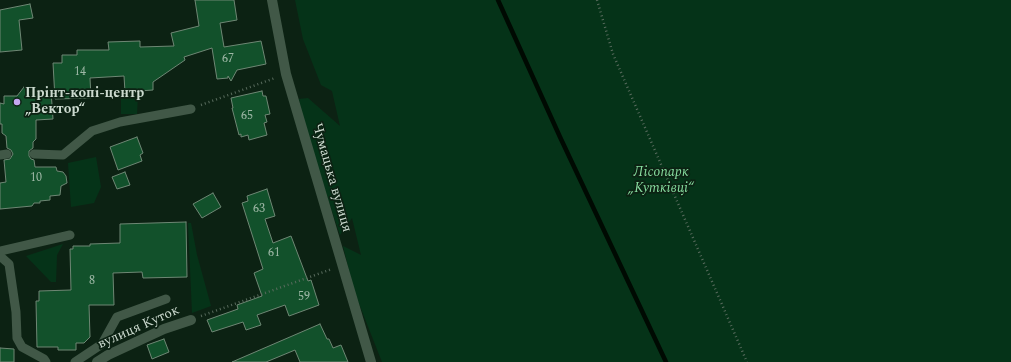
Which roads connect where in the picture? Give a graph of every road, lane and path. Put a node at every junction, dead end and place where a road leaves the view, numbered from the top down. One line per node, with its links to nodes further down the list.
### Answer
1 (272, 0): 3 (street, Чумацька вулиця)
2 (597, 0): 16 (path)
3 (286, 74): 4 (path); 9 (street, Чумацька вулиця)
4 (191, 109): 5 (lane)
5 (34, 154)
6 (70, 234): 7 (lane)
7 (0, 251)
8 (0, 256): 12 (lane)
9 (342, 266): 11 (path); 15 (street, Чумацька вулиця)
10 (166, 299): 13 (lane)
11 (192, 320): 14 (street, вулиця Куток)
12 (46, 362)
13 (75, 362)
14 (98, 362)
15 (371, 362)
16 (747, 362)

